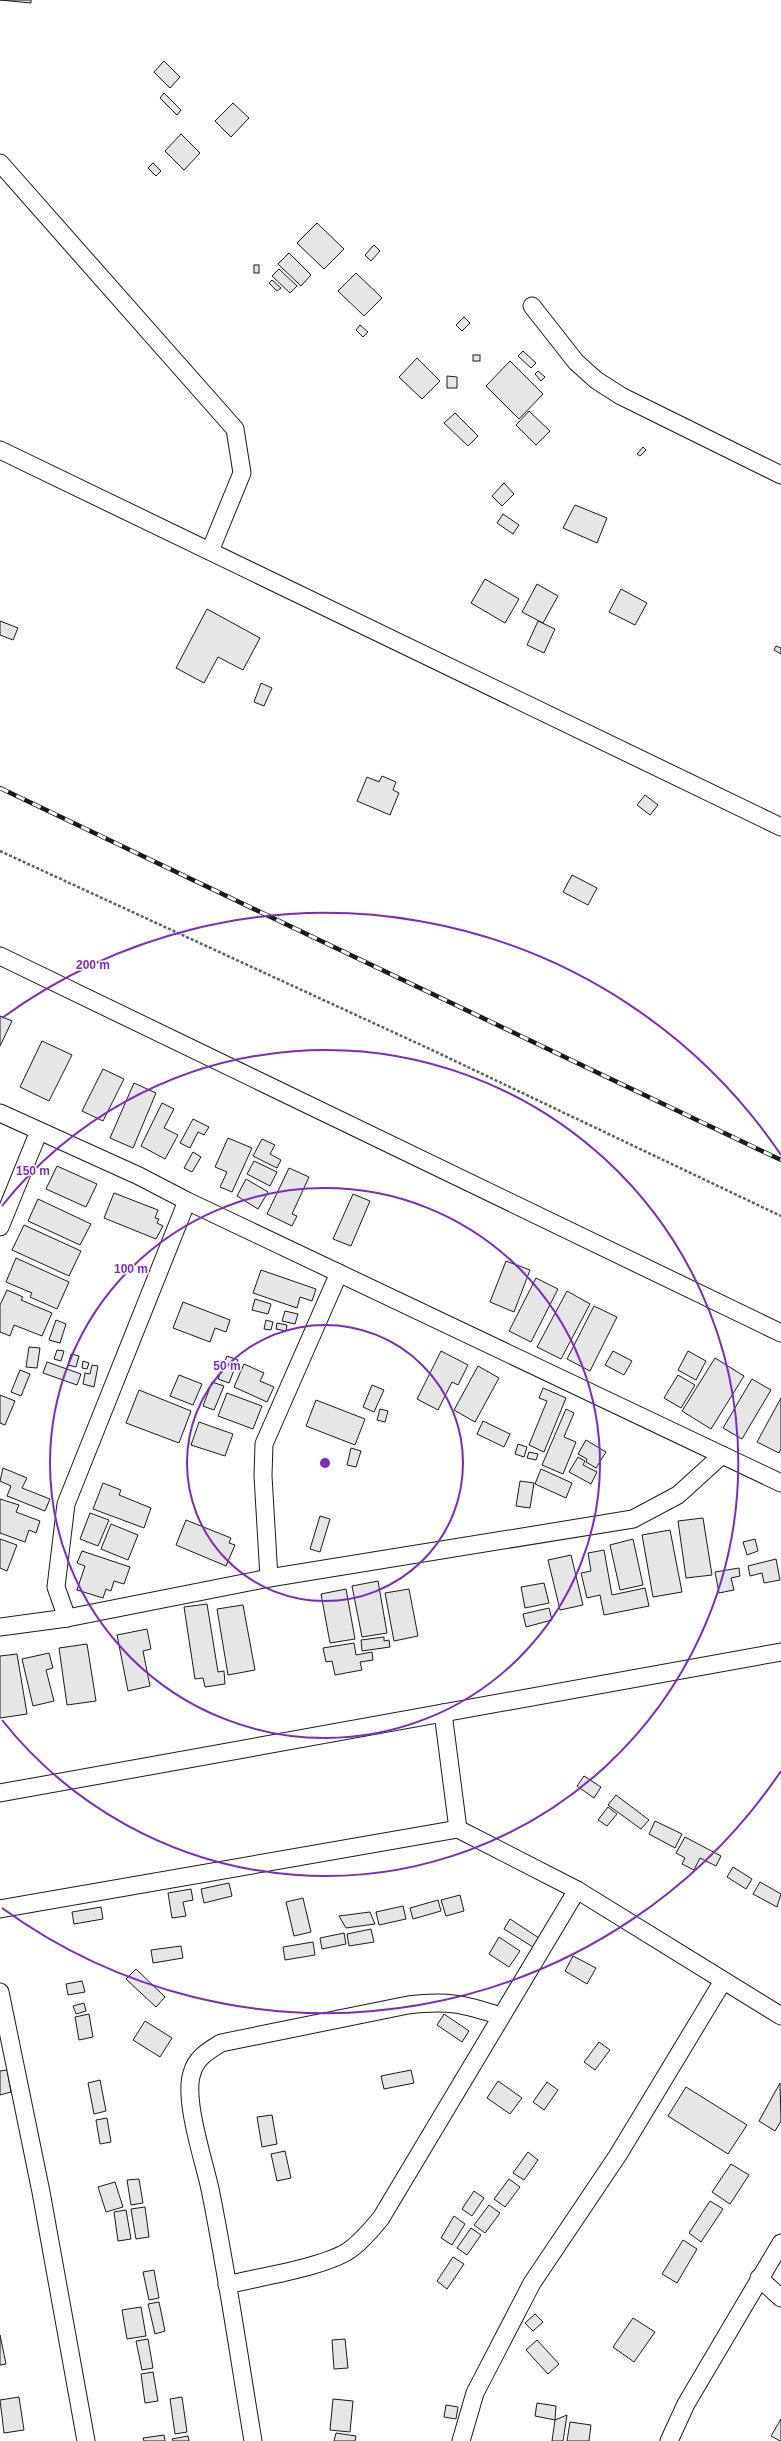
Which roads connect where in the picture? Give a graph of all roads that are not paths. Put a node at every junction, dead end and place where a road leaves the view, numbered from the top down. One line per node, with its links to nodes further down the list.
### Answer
1 (0, 163): 5 (street)
2 (532, 306): 4 (street)
3 (0, 450): 5 (street)
4 (781, 475)
5 (210, 551): 6 (street)
6 (781, 827)
7 (0, 956): 13 (street)
8 (0, 1113): 9 (street)
9 (39, 1132): 10 (street); 11 (street)
10 (187, 1201): 12 (street); 17 (street)
11 (0, 1227)
12 (339, 1273): 14 (street); 16 (street)
13 (781, 1333)
14 (722, 1455): 15 (street); 16 (street)
15 (781, 1483)
16 (269, 1578): 17 (street)
17 (67, 1618): 18 (street)
18 (0, 1627)
19 (781, 1652): 20 (street)
20 (443, 1713): 21 (street); 22 (street)
21 (0, 1793)
22 (458, 1829): 23 (street); 24 (street)
23 (577, 1890): 25 (street); 27 (street)
24 (0, 1909)
25 (723, 1980): 28 (street); 35 (street)
26 (0, 1992): 33 (street)
27 (501, 2016): 31 (street); 31 (street)
28 (781, 2016)
29 (781, 2243): 30 (street)
30 (759, 2278): 32 (street); 36 (street)
31 (226, 2285): 34 (street)
32 (781, 2298)
33 (86, 2441)
34 (253, 2441)
35 (461, 2441)
36 (669, 2441)

